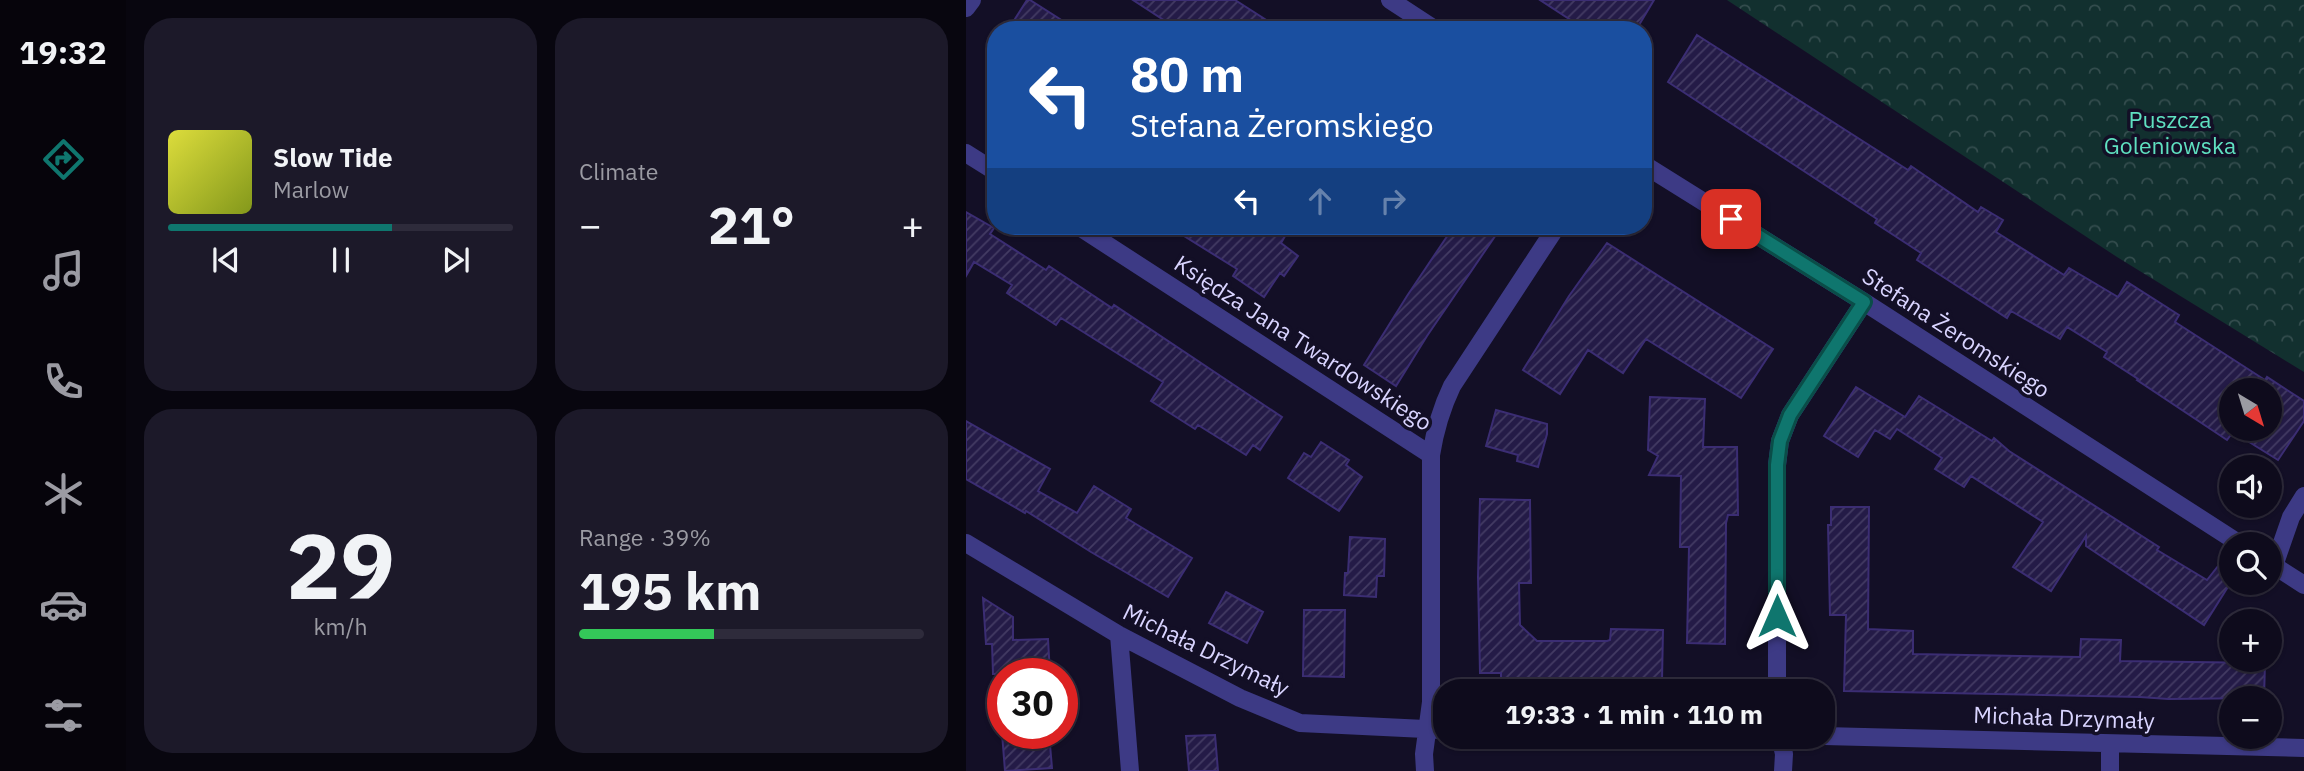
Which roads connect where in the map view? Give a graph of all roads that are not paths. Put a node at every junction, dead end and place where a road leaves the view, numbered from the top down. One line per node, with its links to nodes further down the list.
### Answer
1 (972, 0): 3 (street)
2 (1390, 0): 4 (street)
3 (966, 8)
4 (1422, 21)
5 (966, 153): 6 (street)
6 (987, 166)
7 (1652, 170): 10 (street, Stefana Żeromskiego)
8 (1092, 235): 11 (street, Księdza Jana Twardowskiego)
9 (1551, 235): 11 (street)
10 (1864, 302): 13 (street, Stefana Żeromskiego); 19 (street)
11 (1432, 456): 20 (street)
12 (2304, 496): 14 (street)
13 (2221, 532)
14 (2282, 539)
15 (966, 543): 18 (street, Michała Drzymały)
16 (2282, 571): 17 (street)
17 (2304, 585)
18 (1119, 635): 21 (street, Michała Drzymały); 27 (street)
19 (1777, 679)
20 (1433, 713)
21 (1433, 729)
22 (1433, 735): 28 (street)
23 (1835, 736): 24 (street, Michała Drzymały)
24 (2110, 745): 25 (street, Michała Drzymały); 30 (street)
25 (2304, 748)
26 (1783, 749): 29 (street)
27 (1130, 771)
28 (1425, 771)
29 (1783, 771)
30 (2110, 771)

